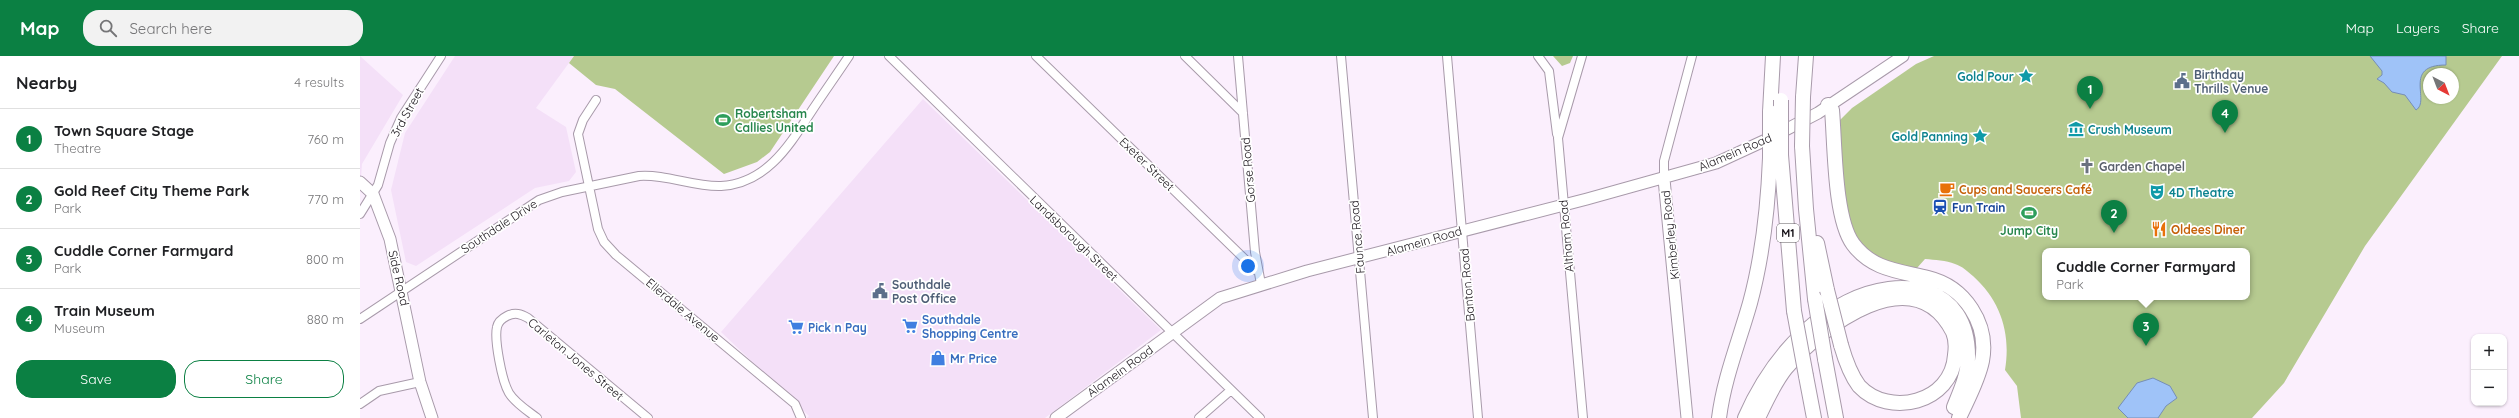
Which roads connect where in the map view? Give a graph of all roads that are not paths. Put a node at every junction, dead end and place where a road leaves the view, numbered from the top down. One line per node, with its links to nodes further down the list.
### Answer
1 (441, 56): 25 (street, 3rd Street)
2 (850, 56): 24 (street, Southdale Drive)
3 (889, 56): 35 (street, Landsborough Street)
4 (1036, 56): 31 (street, Exeter Street)
5 (1185, 56): 19 (street)
6 (1238, 56): 19 (street, Gorse Road)
7 (1341, 56): 30 (street, Faunce Road)
8 (1447, 56): 29 (street, Banton Road)
9 (1538, 56): 20 (street)
10 (1582, 56): 20 (street, Altham Road)
11 (1692, 56): 22 (street, Kimberley Road)
12 (1773, 56): 21 (highway, bridge)
13 (1781, 56): 21 (highway, M1, bridge)
14 (1806, 56): 27 (highway, M1, bridge)
15 (1903, 56): 18 (main road)
16 (1912, 56): 18 (main road)
17 (596, 100): 24 (street, Ellerdale Avenue)
18 (1826, 109): 22 (main road, Alamein Road); 56 (highway)
19 (1243, 113): 31 (street, Gorse Road)
20 (1558, 138): 26 (street, Altham Road)
21 (1775, 157): 50 (highway); 53 (highway, M1, bridge)
22 (1664, 178): 26 (main road, Alamein Road); 49 (main road, Kimberley Road)
23 (360, 182): 25 (main road, Side Road)
24 (589, 186): 33 (street, Southdale Drive); 42 (street, Ellerdale Avenue)
25 (373, 194): 28 (street, 3rd Street); 33 (main road, Side Road)
26 (1562, 204): 29 (main road, Alamein Road); 48 (street, Altham Road)
27 (1806, 208): 52 (highway, bridge); 54 (highway, M1, bridge)
28 (360, 214)
29 (1462, 230): 30 (main road, Alamein Road); 47 (street, Banton Road)
30 (1359, 259): 32 (main road, Alamein Road); 46 (street, Faunce Road)
31 (1257, 271): 32 (street, Gorse Road)
32 (1261, 284): 35 (main road, Alamein Road)
33 (402, 290): 34 (street, Southdale Drive); 36 (main road, Side Road)
34 (360, 319)
35 (1172, 333): 37 (street, Landsborough Street); 43 (main road, Alamein Road)
36 (420, 382): 38 (street); 39 (main road, Side Road)
37 (1232, 390): 44 (street); 45 (street, Landsborough Street)
38 (360, 404)
39 (432, 418)
40 (537, 418): 41 (street, Carleton Jones Street)
41 (648, 418)
42 (801, 418)
43 (1056, 418)
44 (1199, 418)
45 (1260, 418)
46 (1373, 418)
47 (1478, 418)
48 (1583, 418)
49 (1687, 418)
50 (1719, 418)
51 (1745, 418): 55 (highway)
52 (1758, 418)
53 (1814, 418)
54 (1836, 418)
55 (1950, 418)
56 (1959, 418)

